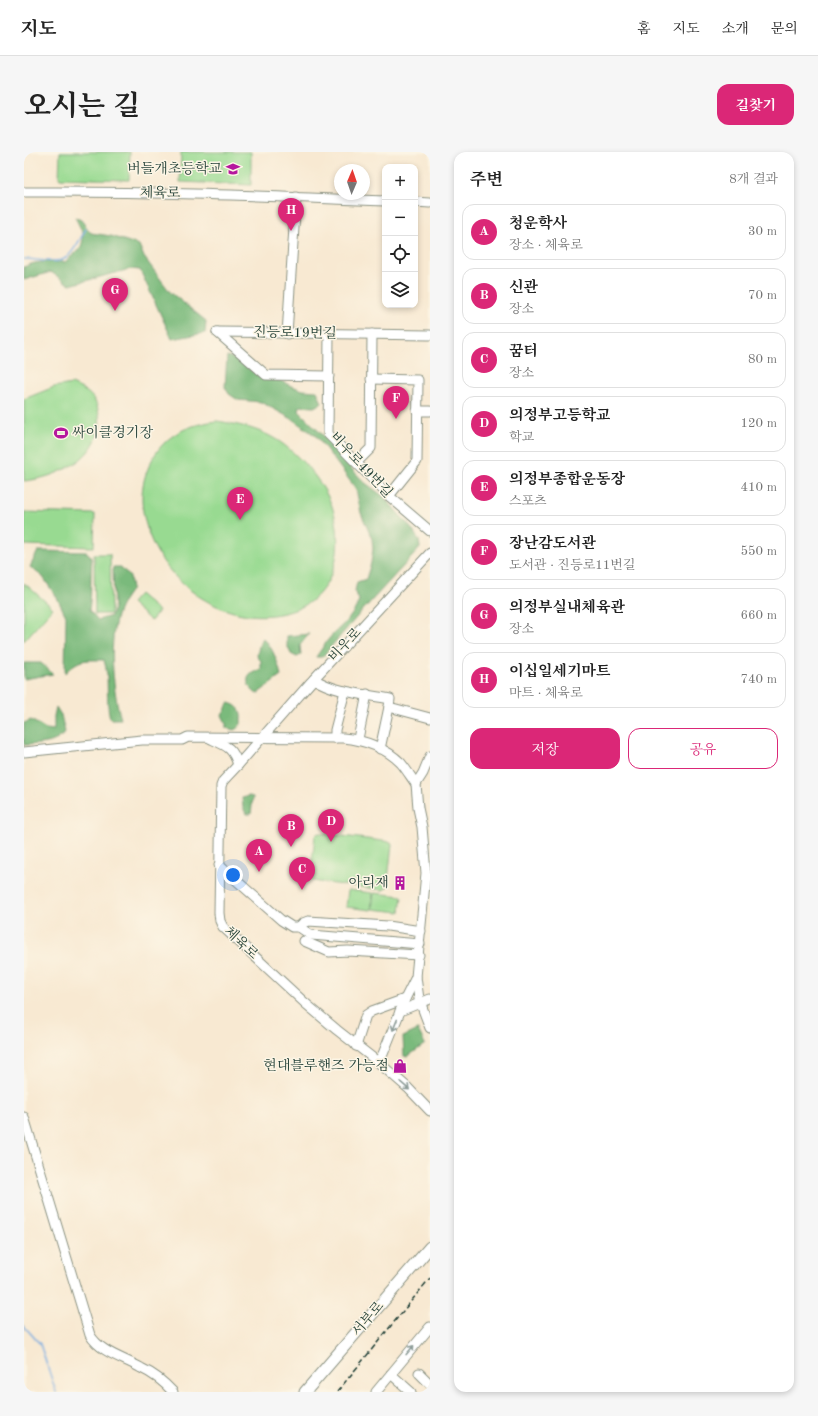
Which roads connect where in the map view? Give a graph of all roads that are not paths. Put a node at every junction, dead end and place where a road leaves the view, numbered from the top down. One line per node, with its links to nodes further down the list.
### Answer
1 (24, 192): 2 (street, 체육로)
2 (296, 197): 3 (street, 체육로); 6 (street)
3 (382, 201)
4 (418, 202): 5 (street)
5 (430, 203)
6 (287, 334): 7 (street, 진등로19번길); 10 (street, 진등로19번길)
7 (329, 334): 8 (street, 진등로19번길); 10 (street, 비우로49번길)
8 (372, 334): 9 (street, 진등로19번길); 11 (street)
9 (430, 335)
10 (328, 376): 14 (street, 비우로49번길)
11 (372, 380): 12 (street); 14 (street)
12 (417, 411): 13 (street); 15 (street)
13 (430, 412)
14 (357, 462): 15 (street, 비우로49번길)
15 (389, 496): 16 (street, 비우로49번길)
16 (430, 531)
17 (430, 553): 18 (street, 비우로)
18 (314, 679): 19 (street); 24 (street, 비우로)
19 (345, 691): 20 (street); 25 (street)
20 (367, 694): 21 (street); 26 (street)
21 (388, 707): 22 (street); 27 (street)
22 (430, 718)
23 (206, 737): 24 (street); 28 (street); 30 (street)
24 (262, 738): 25 (street); 30 (street, 체육로)
25 (335, 738): 26 (street)
26 (358, 739): 27 (street)
27 (380, 749): 31 (street)
28 (24, 752)
29 (430, 756): 31 (street)
30 (238, 765): 32 (street, 체육로)
31 (416, 784): 33 (street)
32 (219, 865): 35 (street); 46 (street, 체육로)
33 (428, 873): 34 (street)
34 (427, 905): 36 (street)
35 (299, 927): 36 (street); 38 (street)
36 (421, 931): 38 (street)
37 (304, 941): 39 (street)
38 (420, 944): 39 (street)
39 (419, 955): 40 (street)
40 (416, 977): 41 (street); 43 (street)
41 (405, 998): 44 (street); 46 (street)
42 (430, 999): 43 (street)
43 (420, 1003): 44 (street); 45 (street)
44 (400, 1011): 47 (street, one-way to 47)
45 (430, 1028)
46 (356, 1046): 47 (street, 체육로)
47 (378, 1062): 48 (street, 체육로, one-way to 48)
48 (430, 1111)
49 (24, 1117): 55 (street)
50 (430, 1247): 56 (main road, 서부로)
51 (430, 1326): 53 (street, one-way to 51)
52 (418, 1373): 54 (street)
53 (390, 1374): 57 (street); 58 (street)
54 (430, 1384)
55 (173, 1392)
56 (305, 1392)
57 (376, 1392)
58 (411, 1392)

